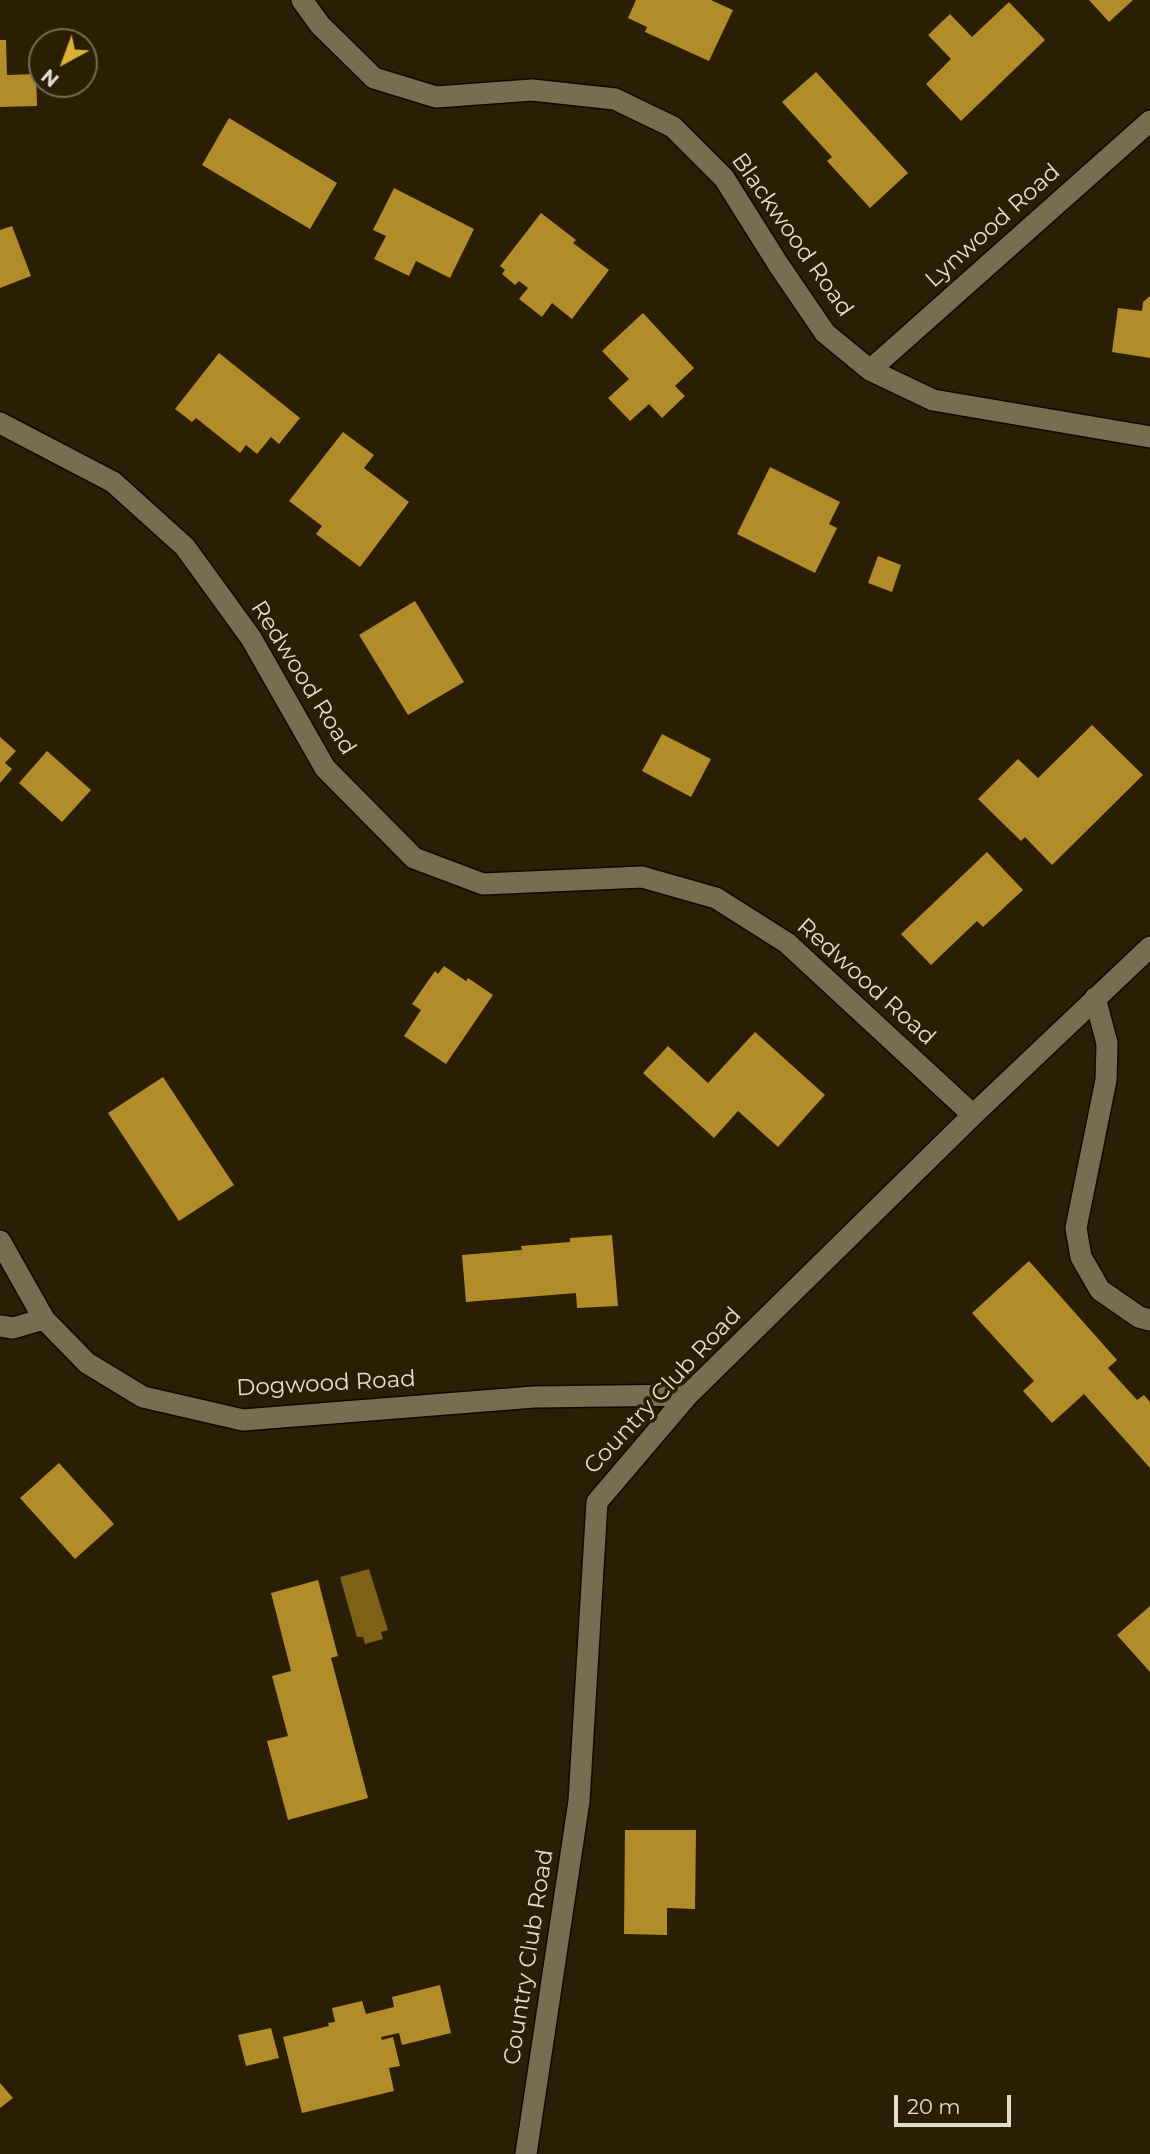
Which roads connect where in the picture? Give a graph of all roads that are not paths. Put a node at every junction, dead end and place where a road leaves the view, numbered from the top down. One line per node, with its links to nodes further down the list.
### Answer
1 (302, 0): 3 (street, Blackwood Road)
2 (1150, 121): 3 (street, Lynwood Road)
3 (870, 370): 5 (street, Blackwood Road)
4 (0, 423): 8 (street, Redwood Road)
5 (1150, 437)
6 (1150, 947): 7 (street, Country Club Road)
7 (1096, 999): 8 (street, Country Club Road); 11 (street)
8 (973, 1115): 13 (street, Country Club Road)
9 (0, 1241): 10 (street, Dogwood Road)
10 (44, 1319): 12 (street); 13 (street, Dogwood Road)
11 (1150, 1320)
12 (0, 1326)
13 (688, 1395): 14 (street, Country Club Road)
14 (526, 2154)

